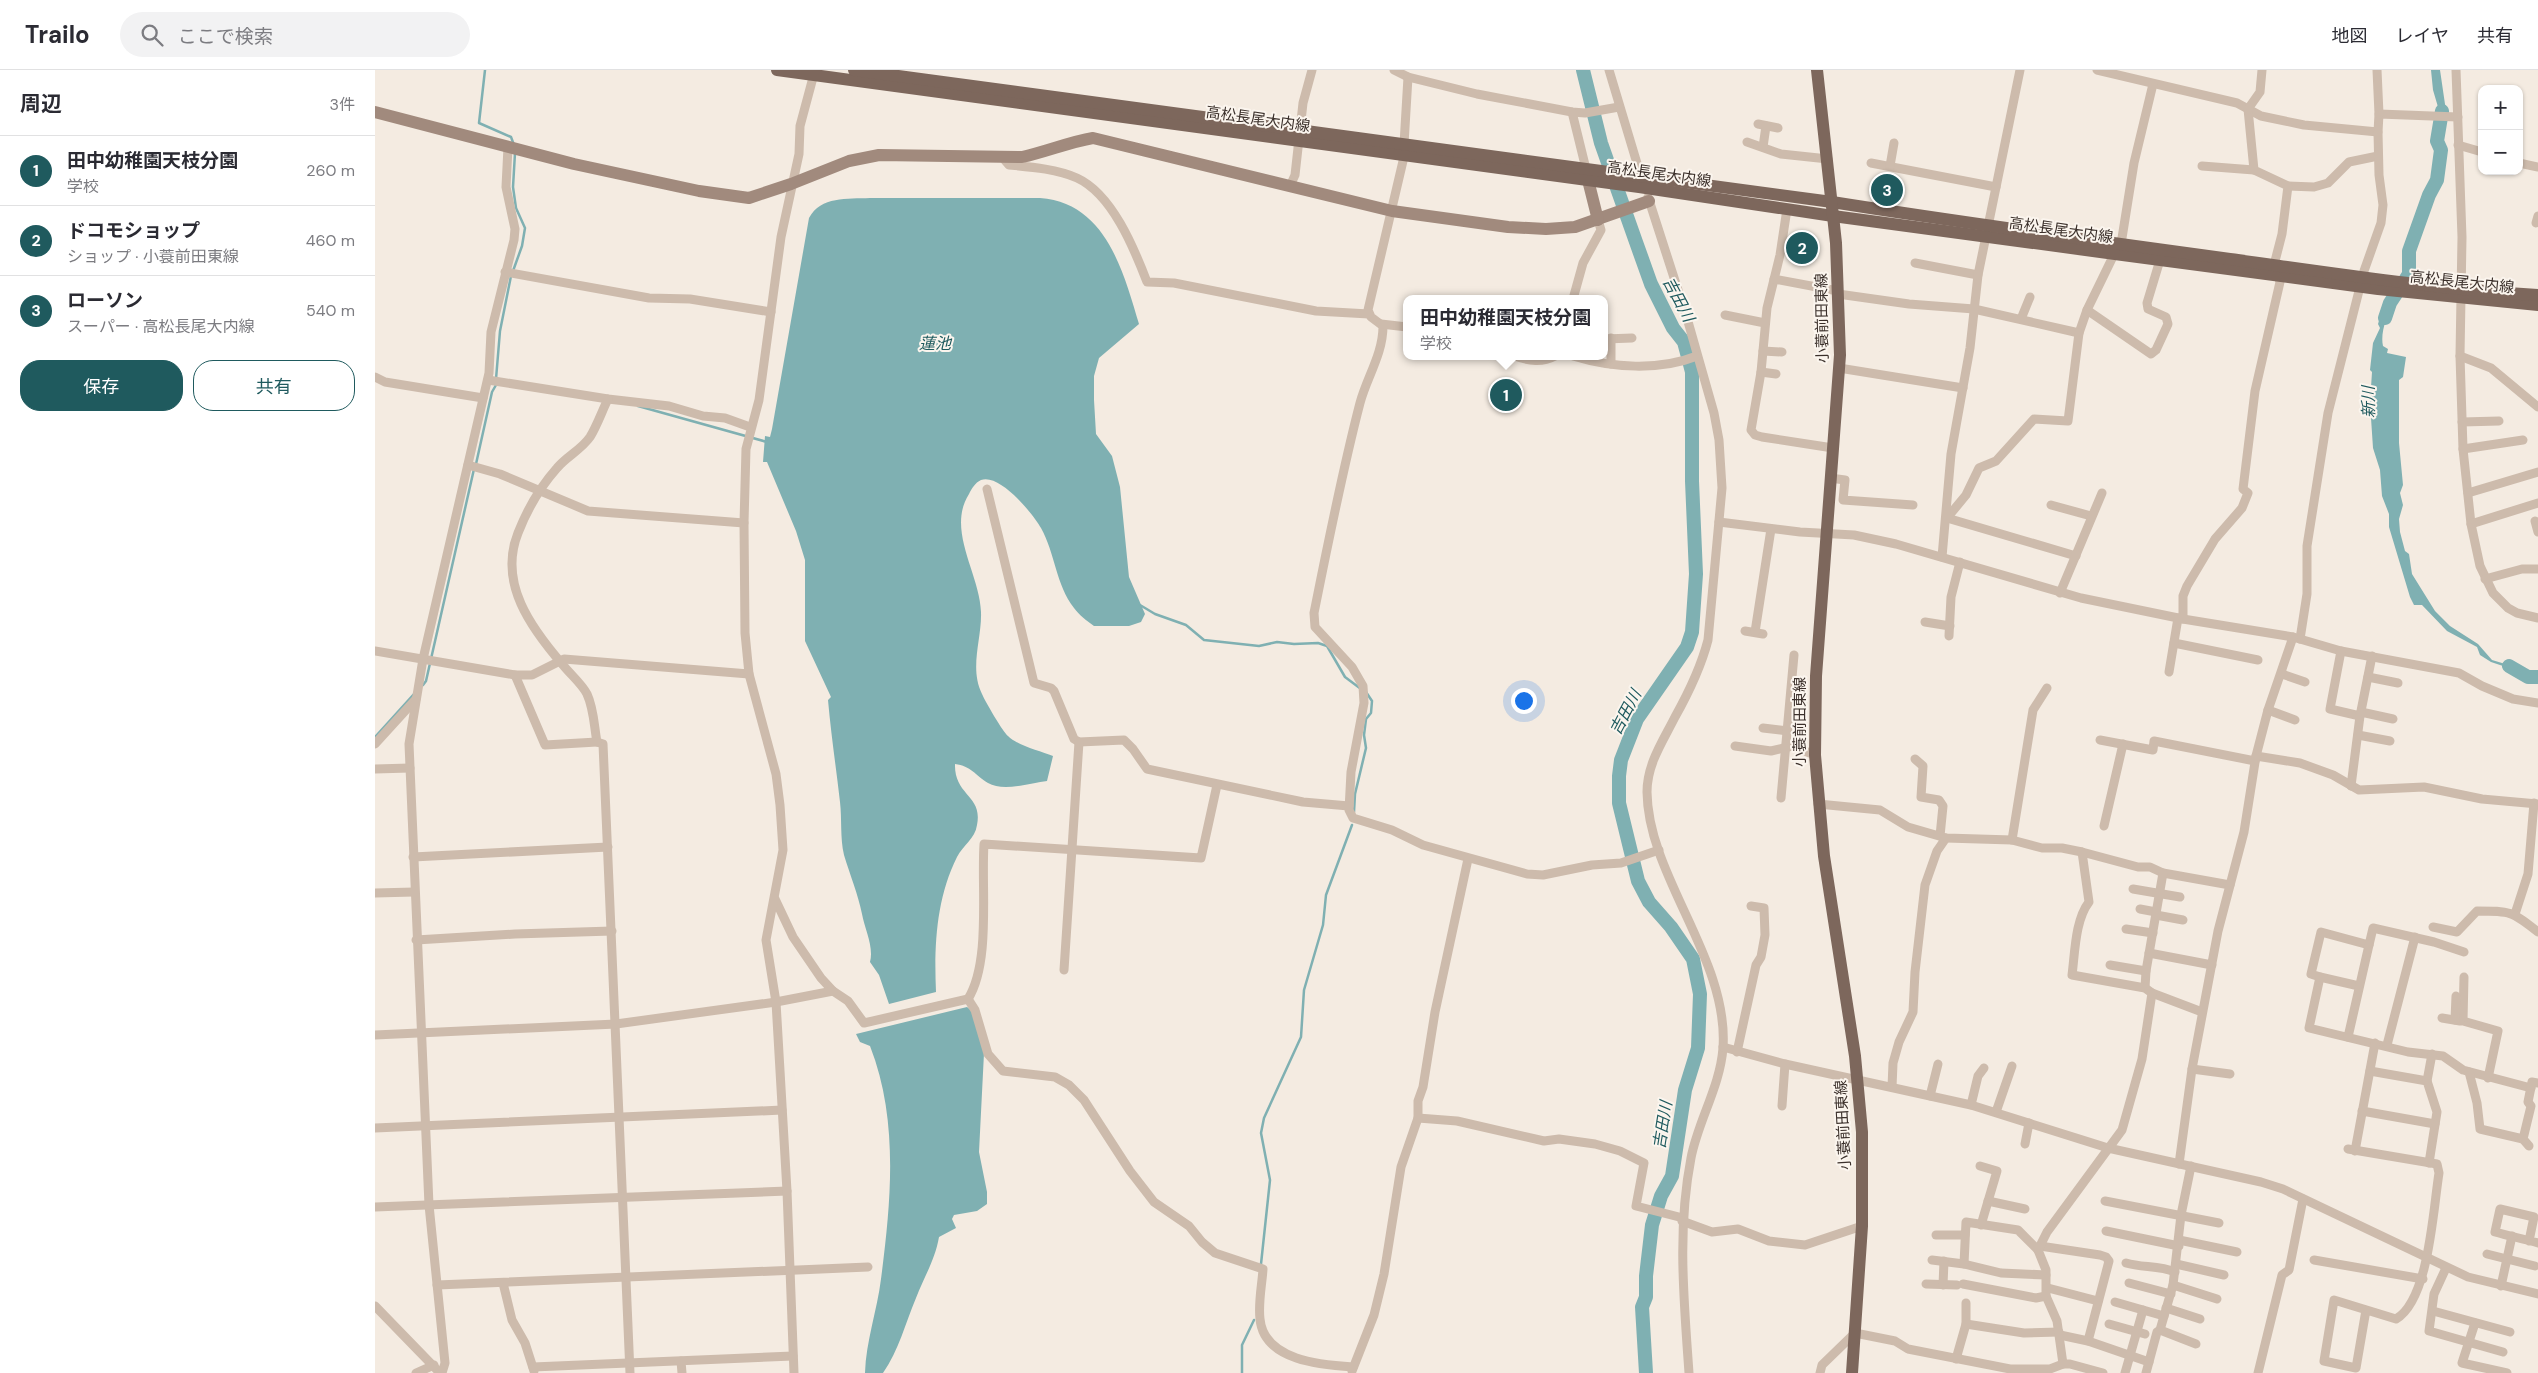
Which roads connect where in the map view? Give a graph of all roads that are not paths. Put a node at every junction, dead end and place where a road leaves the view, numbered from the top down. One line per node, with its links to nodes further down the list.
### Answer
1 (777, 70): 12 (main road, 高松長尾大内線)
2 (854, 70): 23 (main road, 高松長尾大内線)
3 (1312, 70): 23 (street)
4 (1394, 70): 13 (street)
5 (1609, 70): 15 (street)
6 (1817, 70): 33 (main road, 小蓑前田東線)
7 (2020, 70): 45 (street)
8 (2097, 70): 14 (street)
9 (2262, 70): 16 (street)
10 (2377, 70): 19 (street)
11 (2456, 70): 20 (street)
12 (815, 72): 23 (main road, 高松長尾大内線); 42 (street)
13 (1408, 77): 18 (street); 29 (street)
14 (2153, 84): 16 (street); 53 (street)
15 (1619, 107): 18 (street); 41 (street)
16 (2248, 110): 22 (street); 39 (street)
17 (375, 112): 27 (street)
18 (1572, 112): 40 (street)
19 (2379, 114): 20 (street); 22 (street)
20 (2453, 117): 26 (street)
21 (1778, 128): 28 (street)
22 (2378, 132): 31 (street)
23 (1299, 135): 29 (main road, 高松長尾大内線); 43 (street)
24 (1747, 142): 28 (street)
25 (1894, 143): 36 (street)
26 (2459, 145): 30 (street); 62 (street)
27 (508, 147): 42 (street); 57 (street)
28 (1763, 148): 33 (street)
29 (1404, 150): 40 (main road, 高松長尾大内線); 49 (street)
30 (2478, 151)
31 (2378, 156): 44 (street); 60 (street)
32 (1003, 158): 42 (street); 43 (street); 70 (street)
33 (1828, 160): 46 (main road, 小蓑前田東線)
34 (1871, 163): 36 (street)
35 (2523, 164): 38 (street)
36 (1890, 166): 45 (street)
37 (2202, 166): 39 (street)
38 (2538, 167)
39 (2254, 170): 44 (street)
40 (1589, 175): 41 (main road, 高松長尾大内線); 51 (street)
41 (1640, 182): 46 (main road, 高松長尾大内線); 47 (street); 48 (main road, 高松長尾大内線)
42 (791, 184): 69 (street)
43 (1290, 186): 49 (street)
44 (2288, 186): 56 (street)
45 (1996, 187): 52 (street)
46 (1832, 202): 50 (main road, 小蓑前田東線); 52 (main road, 高松長尾大内線)
47 (1645, 203): 51 (street); 82 (street)
48 (1787, 209): 50 (main road, 高松長尾大内線); 59 (street)
49 (1392, 211): 51 (street); 70 (street)
50 (1833, 216): 52 (main road, 高松長尾大内線); 61 (main road, 小蓑前田東線)
51 (1602, 218): 63 (street)
52 (1987, 231): 53 (main road, 高松長尾大内線); 58 (street)
53 (2117, 249): 54 (main road, 高松長尾大内線); 56 (main road, 高松長尾大内線); 68 (street)
54 (2160, 260): 56 (main road, 高松長尾大内線); 68 (street)
55 (1915, 263): 58 (street)
56 (2275, 270): 60 (main road, 高松長尾大内線); 128 (street)
57 (505, 272): 69 (street); 91 (street)
58 (1978, 275): 67 (street)
59 (1773, 280): 61 (street); 73 (street)
60 (2361, 282): 62 (main road, 高松長尾大内線); 133 (street)
61 (1838, 293): 67 (street); 87 (main road, 小蓑前田東線)
62 (2462, 294): 64 (main road, 高松長尾大内線); 66 (main road, 高松長尾大内線); 81 (street)
63 (1574, 295)
64 (2538, 295)
65 (2030, 296): 72 (street)
66 (2538, 305)
67 (1974, 309): 72 (street); 92 (street)
68 (2087, 310): 76 (street)
69 (771, 312): 98 (street)
70 (1369, 314): 74 (street)
71 (1725, 315): 73 (street)
72 (2021, 319): 76 (street)
73 (1765, 323): 79 (street)
74 (1381, 324): 75 (street); 177 (street)
75 (1403, 327)
76 (2079, 333): 113 (street)
77 (1608, 338): 78 (street); 86 (street)
78 (1632, 338)
79 (1763, 351): 80 (street); 88 (street)
80 (1782, 352)
81 (2460, 356): 95 (street); 97 (street)
82 (1695, 357): 86 (street); 115 (street)
83 (1528, 360): 84 (street)
84 (1548, 360)
85 (1586, 360): 86 (street)
86 (1611, 364)
87 (1839, 368): 92 (street); 100 (main road, 小蓑前田東線)
88 (1761, 372): 89 (street); 100 (street)
89 (1776, 374)
90 (375, 377): 93 (street)
91 (488, 380): 93 (street); 94 (street)
92 (1963, 388): 113 (street)
93 (483, 398): 102 (street)
94 (607, 401): 98 (street); 106 (street)
95 (2538, 407)
96 (2499, 420): 97 (street)
97 (2462, 422): 101 (street)
98 (749, 433): 116 (street)
99 (2523, 440): 101 (street)
100 (1833, 448): 104 (main road, 小蓑前田東線)
101 (2463, 449): 108 (street)
102 (468, 466): 106 (street); 139 (street)
103 (2538, 472): 108 (street)
104 (1830, 478): 110 (street); 120 (main road, 小蓑前田東線)
105 (987, 490): 162 (street)
106 (541, 491): 116 (street); 140 (street)
107 (2102, 493): 112 (street)
108 (2468, 493): 117 (street)
109 (2538, 503): 117 (street)
110 (1913, 505)
111 (2051, 505): 112 (street)
112 (2091, 516): 121 (street)
113 (1947, 518): 121 (street); 122 (street)
114 (2535, 521): 119 (street)
115 (1719, 522): 118 (street); 183 (street)
116 (744, 523): 143 (street)
117 (2471, 524): 125 (street)
118 (1771, 529): 120 (street); 131 (street)
119 (2538, 532)
120 (1826, 534): 122 (street); 167 (main road, 小蓑前田東線)
121 (2076, 556): 126 (street)
122 (1942, 557): 123 (street)
123 (1960, 562): 126 (street); 130 (street)
124 (2538, 570): 125 (street)
125 (2485, 579): 127 (street)
126 (2060, 592): 128 (street)
127 (2538, 618)
128 (2181, 619): 133 (street); 134 (street)
129 (1925, 622): 130 (street)
130 (1950, 626): 132 (street)
131 (1745, 630)
132 (1949, 636)
133 (2296, 638): 136 (street); 144 (street)
134 (2174, 643): 141 (street); 142 (street)
135 (375, 651): 139 (street)
136 (2341, 651): 138 (street); 153 (street)
137 (1794, 655): 157 (street)
138 (2372, 656): 146 (street); 151 (street)
139 (423, 659): 145 (street); 150 (street)
140 (558, 660): 143 (street); 145 (street); 161 (street)
141 (2258, 660)
142 (2169, 672)
143 (749, 674): 194 (street)
144 (2282, 674): 147 (street); 152 (street)
145 (515, 675): 161 (street)
146 (2368, 677): 148 (street); 153 (street)
147 (2305, 682)
148 (2398, 683)
149 (2047, 688): 180 (street)
150 (417, 699): 163 (street); 170 (street)
151 (2538, 703)
152 (2268, 710): 155 (street); 169 (street)
153 (2361, 714): 154 (street); 158 (street)
154 (2393, 719)
155 (2295, 720)
156 (1763, 728): 157 (street)
157 (1788, 731): 166 (street)
158 (2358, 735): 160 (street); 173 (street)
159 (2100, 740): 164 (street)
160 (2390, 741)
161 (597, 742): 181 (street)
162 (1079, 742): 172 (street); 182 (street)
163 (375, 744)
164 (2123, 744): 169 (street); 178 (street)
165 (1735, 746): 166 (street)
166 (1787, 746): 167 (street); 174 (street)
167 (1815, 754): 175 (main road, 小蓑前田東線)
168 (1915, 759): 179 (street)
169 (2256, 759): 173 (street); 188 (street)
170 (410, 768): 171 (street); 185 (street)
171 (375, 769)
172 (1217, 785): 177 (street); 182 (street)
173 (2351, 786): 176 (street)
174 (1781, 798)
175 (1818, 804): 179 (street); 243 (main road, 小蓑前田東線)
176 (2536, 804): 198 (street)
177 (1349, 806): 186 (street)
178 (2104, 826)
179 (1943, 837): 180 (street); 246 (street)
180 (2012, 840): 184 (street)
181 (608, 847): 185 (street); 202 (street)
182 (1072, 850): 212 (street); 220 (street)
183 (1655, 851): 186 (street); 231 (street)
184 (2082, 852): 187 (street); 218 (street)
185 (413, 857): 190 (street)
186 (1468, 859): 255 (street)
187 (2163, 873): 188 (street); 192 (street)
188 (2230, 886): 211 (street)
189 (2133, 889): 192 (street)
190 (414, 892): 191 (street); 206 (street)
191 (375, 893)
192 (2160, 894): 193 (street); 197 (street)
193 (2179, 897)
194 (775, 898): 217 (street); 221 (street)
195 (1751, 906): 232 (street)
196 (2140, 910): 197 (street)
197 (2156, 914): 199 (street); 204 (street)
198 (2515, 914): 200 (street); 203 (street)
199 (2183, 920)
200 (2433, 927)
201 (2126, 929): 204 (street)
202 (612, 931): 206 (street); 225 (street)
203 (2538, 932)
204 (2153, 933): 208 (street)
205 (2415, 937): 207 (street); 209 (street); 230 (street)
206 (416, 940): 226 (street)
207 (2369, 945): 214 (street); 216 (street)
208 (2149, 952): 211 (street); 213 (street)
209 (2465, 952)
210 (2109, 965): 213 (street)
211 (2212, 965): 222 (street)
212 (1064, 970)
213 (2146, 971): 218 (street)
214 (2320, 976): 216 (street); 228 (street)
215 (2465, 977): 224 (street)
216 (2359, 986): 228 (street)
217 (833, 991): 220 (street); 221 (street)
218 (2149, 991): 222 (street); 261 (street)
219 (2456, 996): 224 (street)
220 (968, 999): 345 (street)
221 (776, 1002): 225 (street); 251 (street)
222 (2202, 1012): 238 (street)
223 (2442, 1018): 224 (street)
224 (2459, 1021): 242 (street)
225 (616, 1024): 226 (street); 254 (street)
226 (420, 1033): 227 (street); 258 (street)
227 (375, 1035)
228 (2348, 1037): 229 (street)
229 (2375, 1043): 230 (street); 239 (street)
230 (2387, 1045): 233 (street)
231 (1723, 1047): 232 (street); 275 (street)
232 (1737, 1052): 234 (street)
233 (2432, 1054): 240 (street); 244 (street)
234 (1785, 1064): 243 (street); 249 (street)
235 (1937, 1064): 247 (street)
236 (2012, 1066): 253 (street)
237 (1983, 1068): 248 (street)
238 (2192, 1069): 241 (street); 263 (street)
239 (2370, 1071): 244 (street); 252 (street)
240 (2469, 1072): 242 (street); 250 (street)
241 (2230, 1074)
242 (2487, 1078): 245 (street)
243 (1858, 1079): 246 (street); 278 (main road, 小蓑前田東線)
244 (2427, 1081): 257 (street)
245 (2535, 1086): 250 (street)
246 (1892, 1087): 247 (street)
247 (1930, 1096): 248 (street)
248 (1971, 1105): 253 (street)
249 (1782, 1106)
250 (2535, 1107)
251 (782, 1110): 254 (street); 266 (street)
252 (2362, 1111): 257 (street); 262 (street)
253 (1996, 1112): 256 (street)
254 (620, 1117): 258 (street); 267 (street)
255 (1418, 1118): 275 (street); 345 (street)
256 (2029, 1123): 260 (street); 261 (street)
257 (2435, 1124): 262 (street)
258 (425, 1126): 259 (street); 271 (street)
259 (375, 1128)
260 (2025, 1144)
261 (2108, 1148): 263 (street); 285 (street)
262 (2429, 1163): 288 (street)
263 (2179, 1164): 265 (street)
264 (1980, 1166): 269 (street)
265 (2191, 1166): 268 (street); 274 (street)
266 (787, 1192): 267 (street); 299 (street)
267 (623, 1196): 271 (street); 302 (street)
268 (2303, 1199): 288 (street); 358 (street)
269 (1988, 1201): 273 (street); 277 (street)
270 (2105, 1201): 274 (street)
271 (429, 1205): 272 (street); 307 (street)
272 (375, 1207)
273 (2025, 1209)
274 (2181, 1215): 276 (street); 284 (street)
275 (1683, 1220): 278 (street); 352 (street)
276 (2219, 1223)
277 (1981, 1225): 281 (street); 285 (street)
278 (1862, 1226): 328 (main road, 小蓑前田東線)
279 (2106, 1231): 284 (street)
280 (1936, 1235): 281 (street)
281 (1965, 1235): 294 (street)
282 (2512, 1236): 283 (street); 283 (street); 289 (street)
283 (2534, 1242)
284 (2179, 1243): 286 (street); 297 (street)
285 (2039, 1248): 300 (street); 314 (street)
286 (2237, 1252)
287 (2487, 1254): 289 (street)
288 (2426, 1256): 298 (street); 303 (street)
289 (2507, 1259): 295 (street); 309 (street)
290 (1931, 1260): 292 (street)
291 (2314, 1260): 303 (street)
292 (1945, 1262): 294 (street); 308 (street)
293 (2126, 1263): 297 (street)
294 (1964, 1264): 300 (street)
295 (2535, 1266)
296 (868, 1267): 299 (street)
297 (2175, 1268): 301 (street); 310 (street)
298 (2446, 1268): 309 (street); 320 (street)
299 (789, 1270): 302 (street); 335 (street)
300 (2046, 1275): 311 (street)
301 (2224, 1275)
302 (626, 1277): 304 (street); 340 (street)
303 (2423, 1279): 319 (street)
304 (503, 1282): 307 (street); 344 (street)
305 (2129, 1283): 310 (street)
306 (1927, 1284): 308 (street)
307 (437, 1285): 348 (street)
308 (1943, 1285): 311 (street)
309 (2501, 1286): 312 (street)
310 (2172, 1290): 313 (street); 321 (street)
311 (2047, 1292): 314 (street); 330 (street)
312 (2538, 1294)
313 (2217, 1298)
314 (2098, 1301): 331 (street)
315 (2115, 1302): 318 (street)
316 (1966, 1303): 324 (street)
317 (375, 1306): 341 (street)
318 (2143, 1310): 321 (street); 329 (street)
319 (2366, 1310): 319 (street)
320 (2433, 1311): 323 (street); 332 (street)
321 (2165, 1312): 322 (street); 326 (street)
322 (2200, 1319)
323 (2475, 1323): 327 (street); 332 (street)
324 (1966, 1324): 330 (street); 337 (street)
325 (2109, 1324): 329 (street)
326 (2160, 1330): 333 (street); 339 (street)
327 (2510, 1332)
328 (1855, 1333): 337 (street); 353 (street); 354 (main road, 小蓑前田東線)
329 (2141, 1333): 336 (street)
330 (2059, 1334): 331 (street); 342 (street)
331 (2088, 1341): 336 (street)
332 (2468, 1342): 334 (street); 343 (street)
333 (2196, 1344)
334 (2503, 1352)
335 (793, 1356): 338 (street); 351 (street)
336 (2131, 1357): 339 (street); 356 (street)
337 (1956, 1359): 342 (street)
338 (681, 1361): 340 (street); 350 (street)
339 (2149, 1362): 357 (street)
340 (630, 1363): 344 (street); 349 (street)
341 (434, 1365): 347 (street); 348 (street)
342 (2067, 1367): 355 (street)
343 (2472, 1369): 346 (street)
344 (534, 1370)
345 (1353, 1370)
346 (2507, 1372)
347 (416, 1373)
348 (441, 1373)
349 (630, 1373)
350 (682, 1373)
351 (794, 1373)
352 (1689, 1373)
353 (1820, 1373)
354 (1852, 1373)
355 (2103, 1373)
356 (2125, 1373)
357 (2146, 1373)
358 (2258, 1373)

